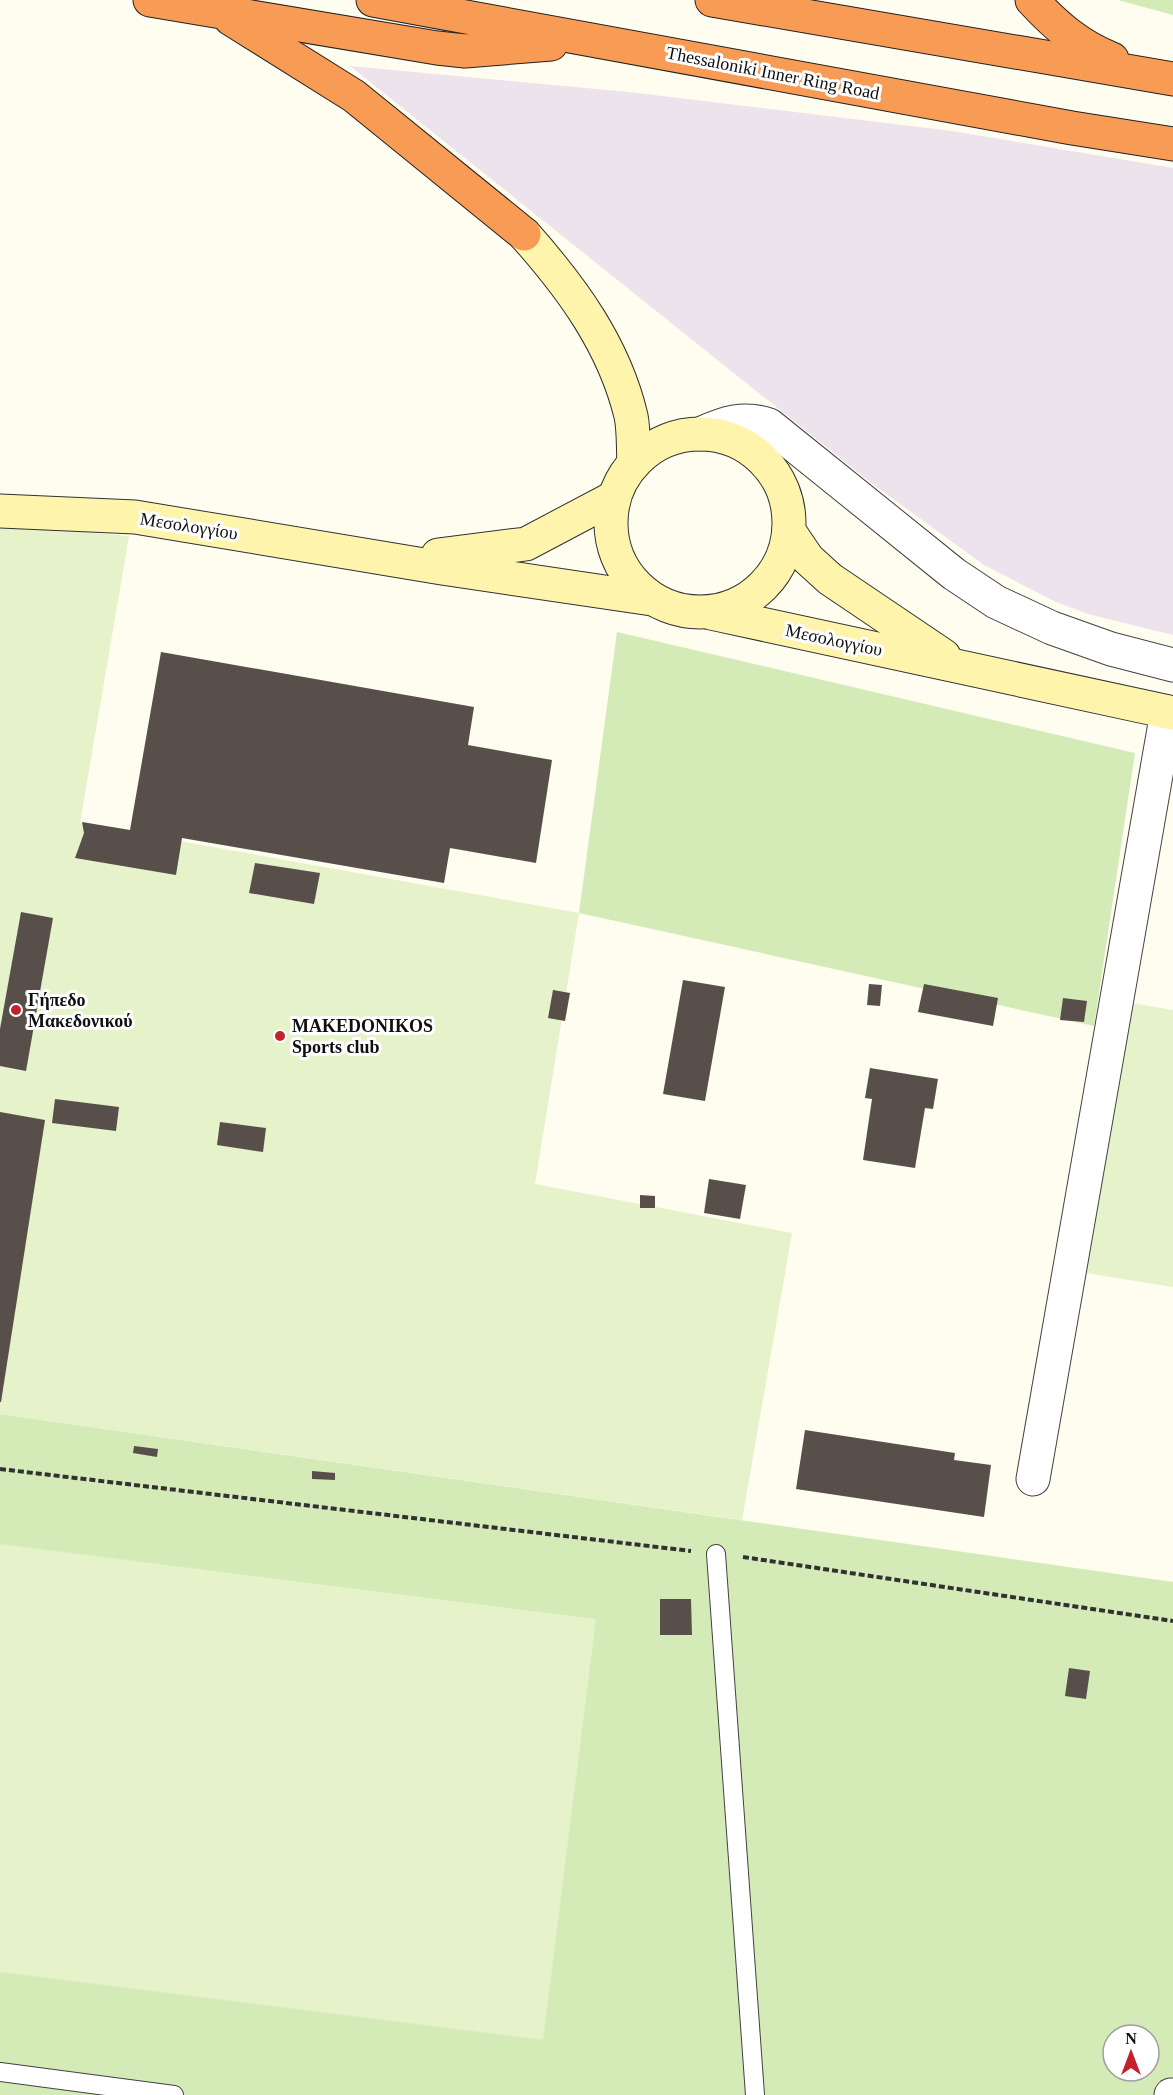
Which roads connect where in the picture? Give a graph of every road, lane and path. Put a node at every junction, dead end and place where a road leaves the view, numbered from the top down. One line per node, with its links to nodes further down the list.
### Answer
1 (150, 0): 5 (highway)
2 (373, 0): 6 (highway, Thessaloniki Inner Ring Road)
3 (712, 0): 7 (highway)
4 (1032, 0): 7 (highway)
5 (216, 10): 6 (highway); 9 (highway)
6 (598, 40): 8 (highway, Thessaloniki Inner Ring Road)
7 (1163, 77)
8 (1173, 144)
9 (525, 234): 11 (street)
10 (700, 434): 11 (street); 14 (street); 18 (street)
11 (634, 462): 12 (street)
12 (613, 498): 15 (street, Μεσολογγίου); 16 (street)
13 (0, 511): 15 (street, Μεσολογγίου)
14 (789, 531): 17 (street); 19 (street, Μεσολογγίου)
15 (376, 557): 16 (street, Μεσολογγίου)
16 (652, 599): 17 (street)
17 (707, 612): 19 (street, Μεσολογγίου)
18 (1173, 665)
19 (960, 667): 20 (street, Μεσολογγίου)
20 (1170, 712): 22 (street)
21 (0, 1470): 23 (path)
22 (1033, 1479)
23 (716, 1554): 24 (path); 27 (lane)
24 (1173, 1621)
25 (0, 2072): 26 (lane)
26 (174, 2095)
27 (755, 2095)

